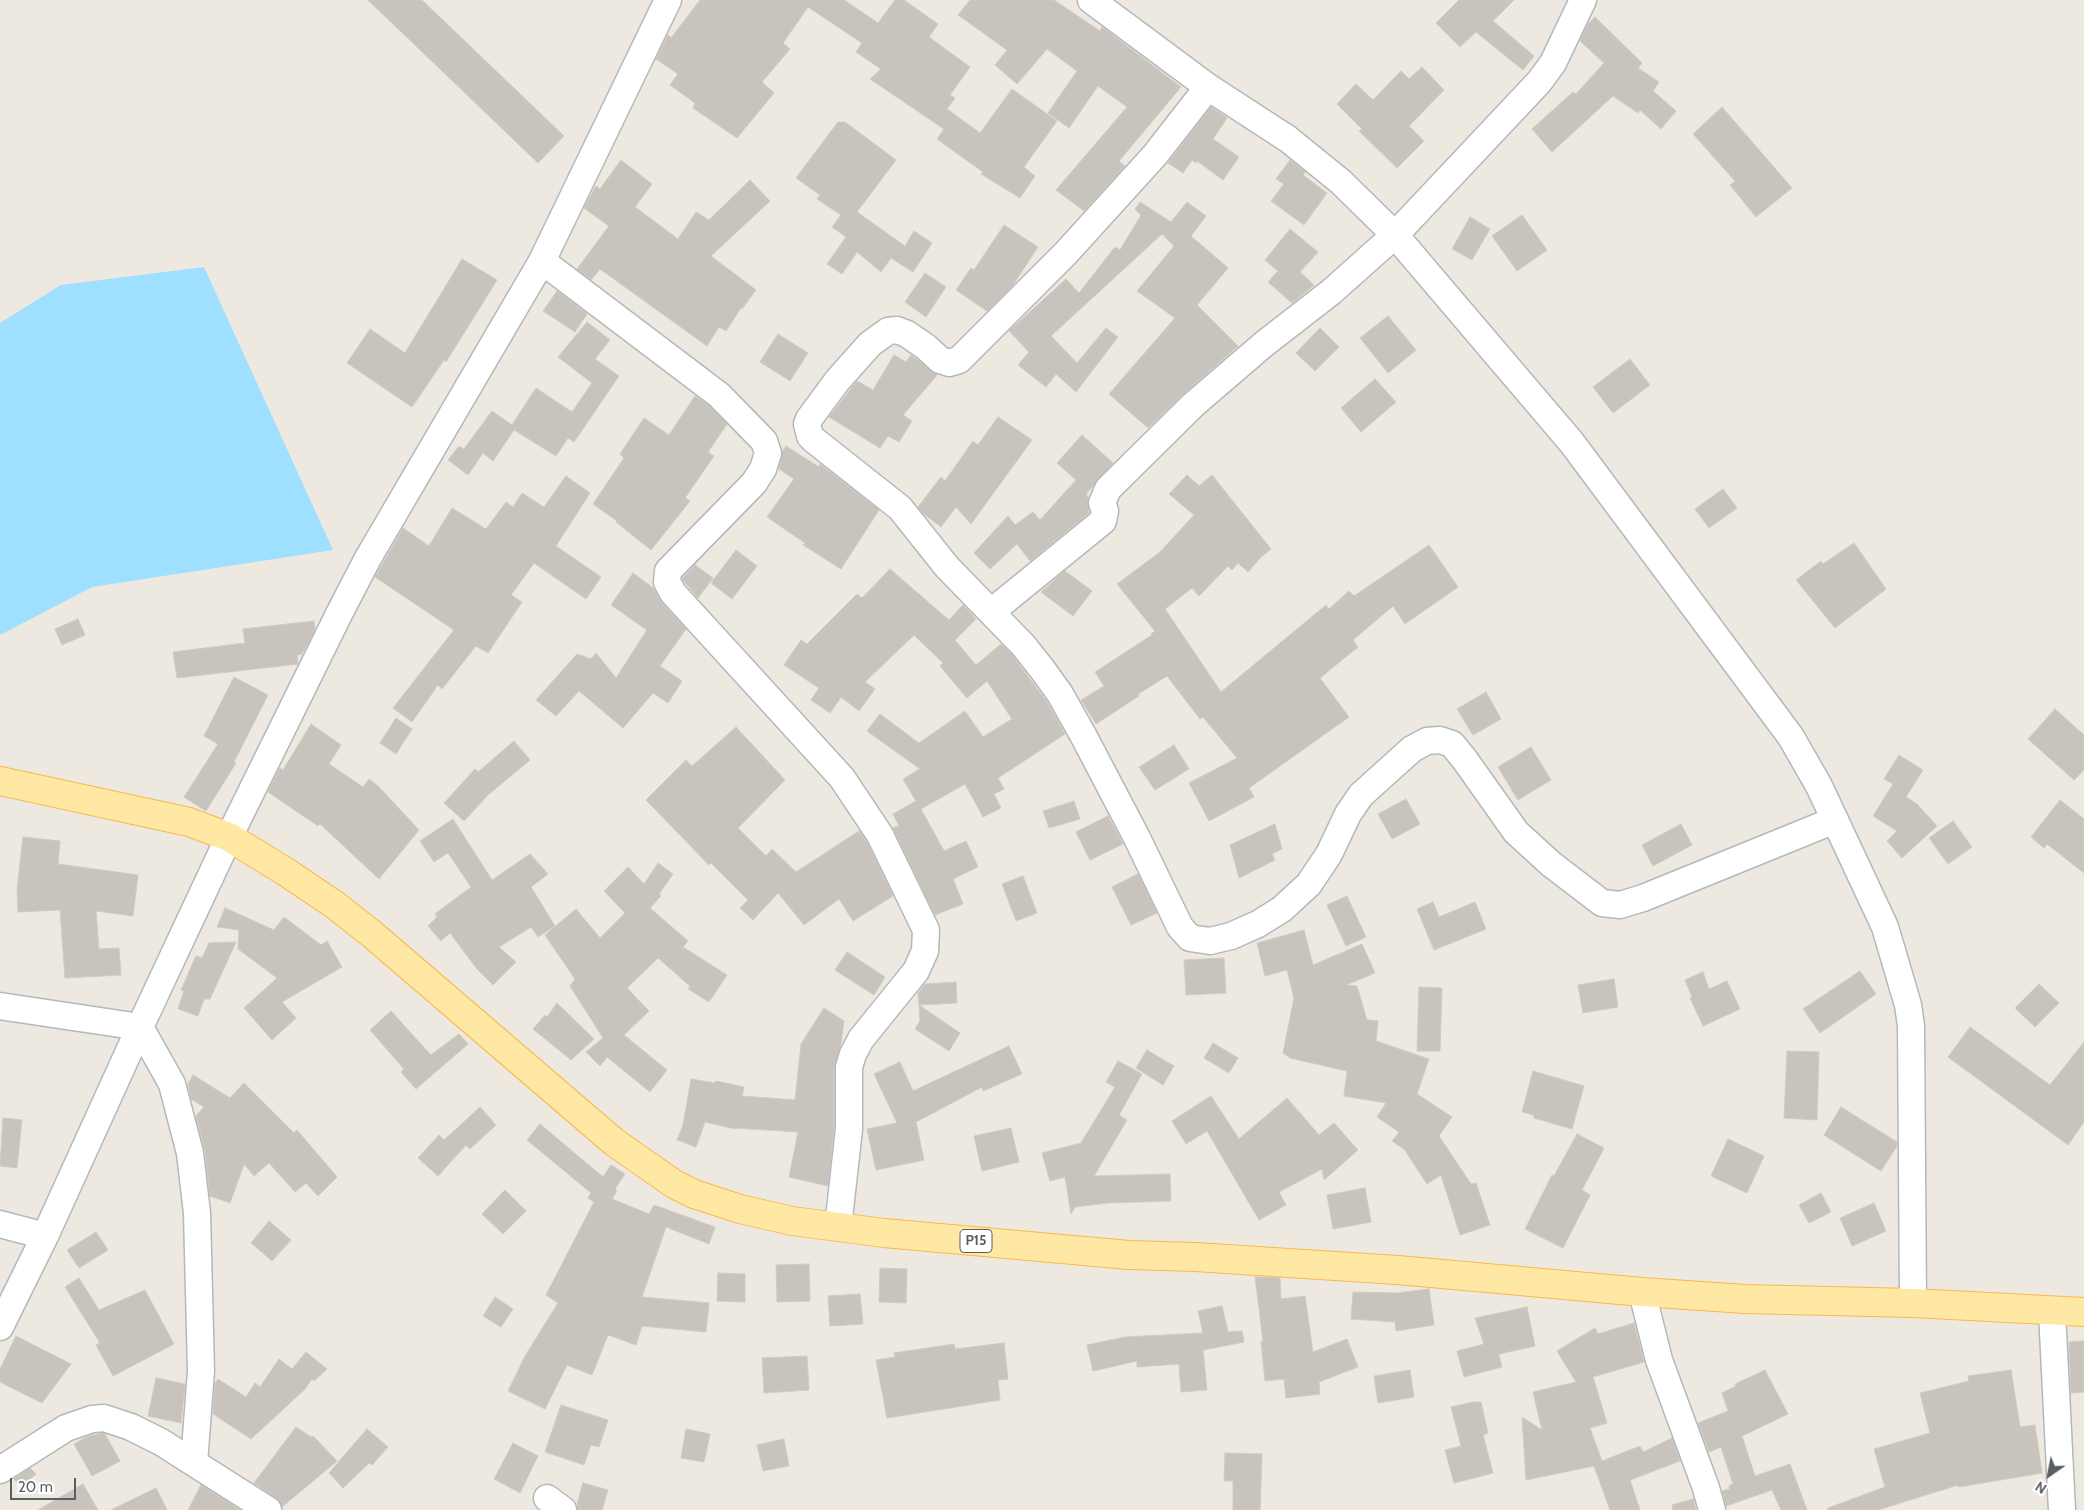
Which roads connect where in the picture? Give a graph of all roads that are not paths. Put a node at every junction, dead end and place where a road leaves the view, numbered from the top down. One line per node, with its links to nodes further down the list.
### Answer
1 (668, 0): 6 (street)
2 (1092, 0): 4 (street)
3 (1583, 0): 5 (street)
4 (1208, 87): 5 (street); 7 (street)
5 (1395, 235): 7 (street); 9 (street)
6 (542, 261): 10 (street); 14 (street)
7 (991, 612): 9 (street)
8 (0, 782): 10 (main road, P15)
9 (1835, 820): 17 (street)
10 (229, 837): 12 (street); 14 (main road, P15)
11 (0, 1006): 12 (street)
12 (140, 1027): 15 (street); 21 (street)
13 (0, 1224): 15 (street)
14 (838, 1227): 16 (main road, P15)
15 (45, 1236): 20 (street)
16 (1642, 1292): 17 (main road, P15); 24 (street)
17 (1914, 1303): 18 (main road, P15)
18 (2052, 1312): 19 (main road, P15); 25 (street)
19 (2084, 1312)
20 (0, 1327)
21 (194, 1463): 22 (street); 23 (street)
22 (0, 1470)
23 (268, 1510)
24 (1712, 1510)
25 (2062, 1510)

